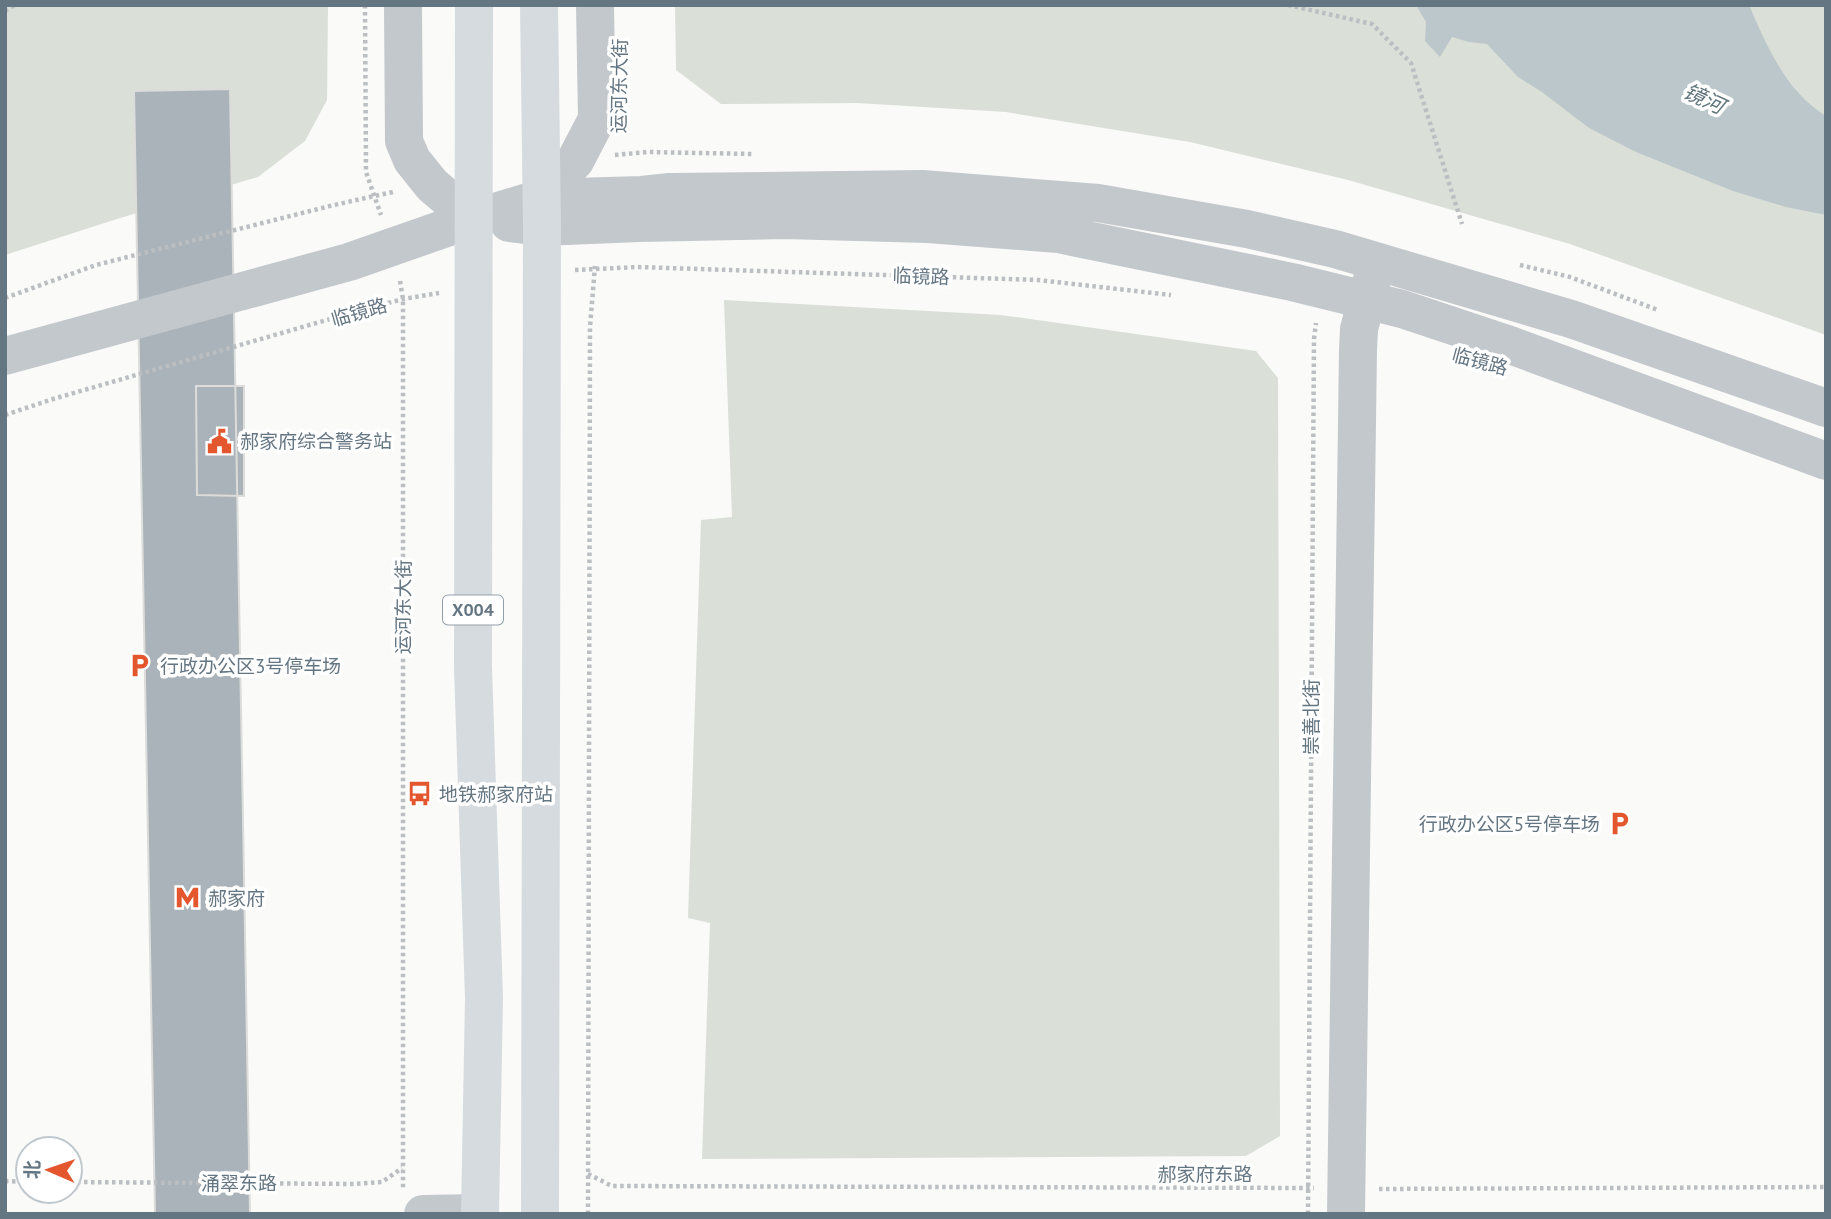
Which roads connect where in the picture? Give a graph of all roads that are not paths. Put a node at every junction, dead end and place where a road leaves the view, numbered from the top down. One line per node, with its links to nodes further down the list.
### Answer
1 (403, 5): 7 (street)
2 (474, 5): 7 (main road, X004)
3 (539, 5): 6 (main road)
4 (596, 5): 6 (street)
5 (605, 209): 6 (street, 临镜路); 8 (street, 临镜路); 9 (street, 临镜路)
6 (541, 213): 7 (street, 临镜路); 16 (main road)
7 (472, 219): 10 (street, 临镜路); 15 (main road, X004)
8 (1377, 262): 9 (street); 11 (street, 临镜路)
9 (1367, 299): 12 (street, 临镜路); 13 (street)
10 (5, 356)
11 (1826, 408)
12 (1826, 461)
13 (1346, 1201)
14 (413, 1202): 15 (street)
15 (480, 1213)
16 (540, 1214)

